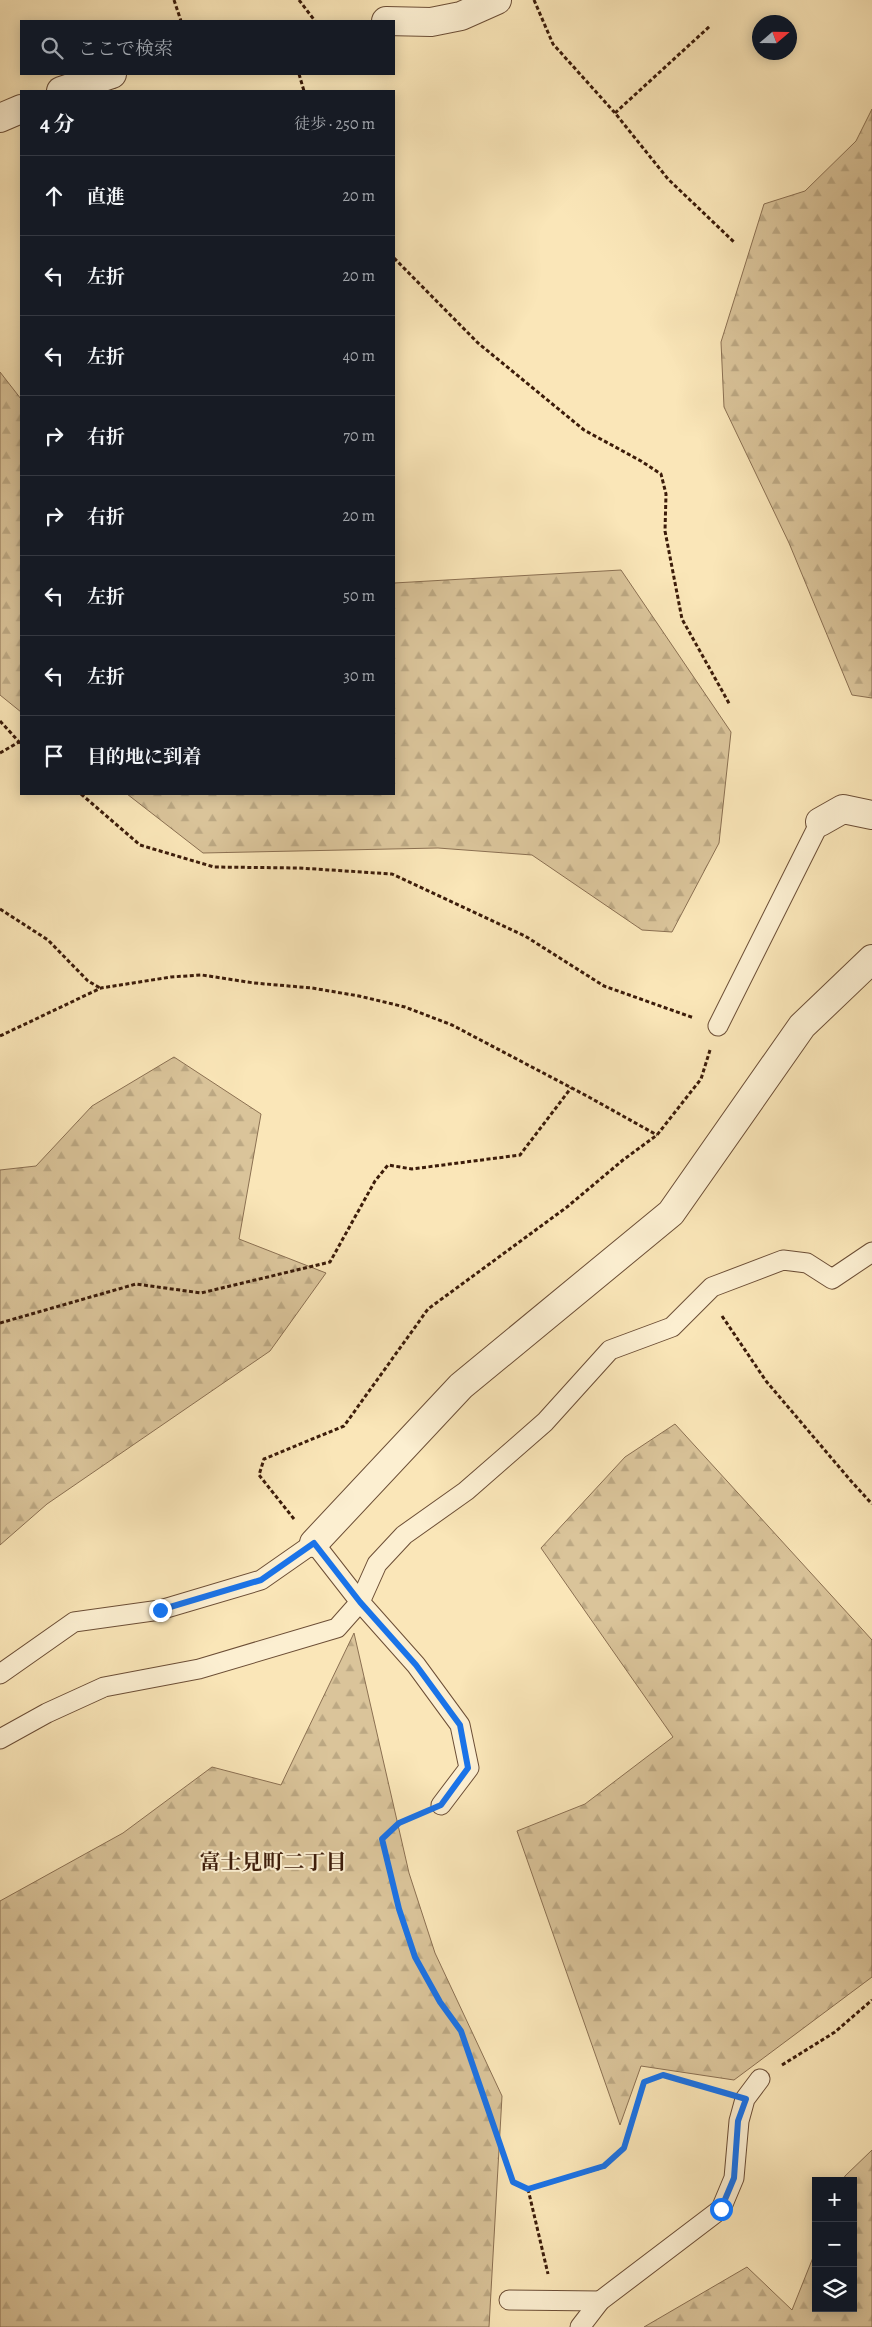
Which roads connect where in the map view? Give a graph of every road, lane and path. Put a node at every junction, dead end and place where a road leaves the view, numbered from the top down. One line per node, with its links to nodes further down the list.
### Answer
1 (174, 0): 5 (path)
2 (299, 0): 6 (path)
3 (497, 0): 7 (street)
4 (534, 0): 14 (path)
5 (182, 20)
6 (314, 20)
7 (395, 21)
8 (710, 26): 14 (path)
9 (109, 75): 11 (street)
10 (299, 75): 12 (path)
11 (64, 90)
12 (304, 90)
13 (20, 109): 15 (street)
14 (615, 113): 16 (path)
15 (0, 118)
16 (735, 243)
17 (395, 259): 18 (path)
18 (730, 705)
19 (0, 722): 20 (path)
20 (20, 743): 21 (path)
21 (0, 754)
22 (83, 795): 28 (path)
23 (872, 815): 24 (street)
24 (820, 822): 28 (lane)
25 (0, 909): 27 (path)
26 (872, 959): 36 (street)
27 (101, 988): 29 (path); 30 (path)
28 (718, 1026): 31 (path)
29 (0, 1036)
30 (571, 1088): 31 (path); 34 (path)
31 (657, 1136): 36 (path)
32 (872, 1252): 33 (lane)
33 (712, 1287): 35 (path); 37 (lane)
34 (0, 1323)
35 (872, 1504)
36 (314, 1543): 37 (lane); 38 (lane)
37 (360, 1602): 39 (lane); 40 (lane)
38 (0, 1674)
39 (1, 1736)
40 (441, 1805): 44 (path)
41 (872, 2000): 42 (path)
42 (760, 2079): 43 (lane)
43 (746, 2099): 44 (path); 47 (lane)
44 (528, 2189): 46 (path)
45 (508, 2300): 46 (lane)
46 (554, 2301): 47 (lane)
47 (600, 2301): 48 (lane)
48 (580, 2327)

